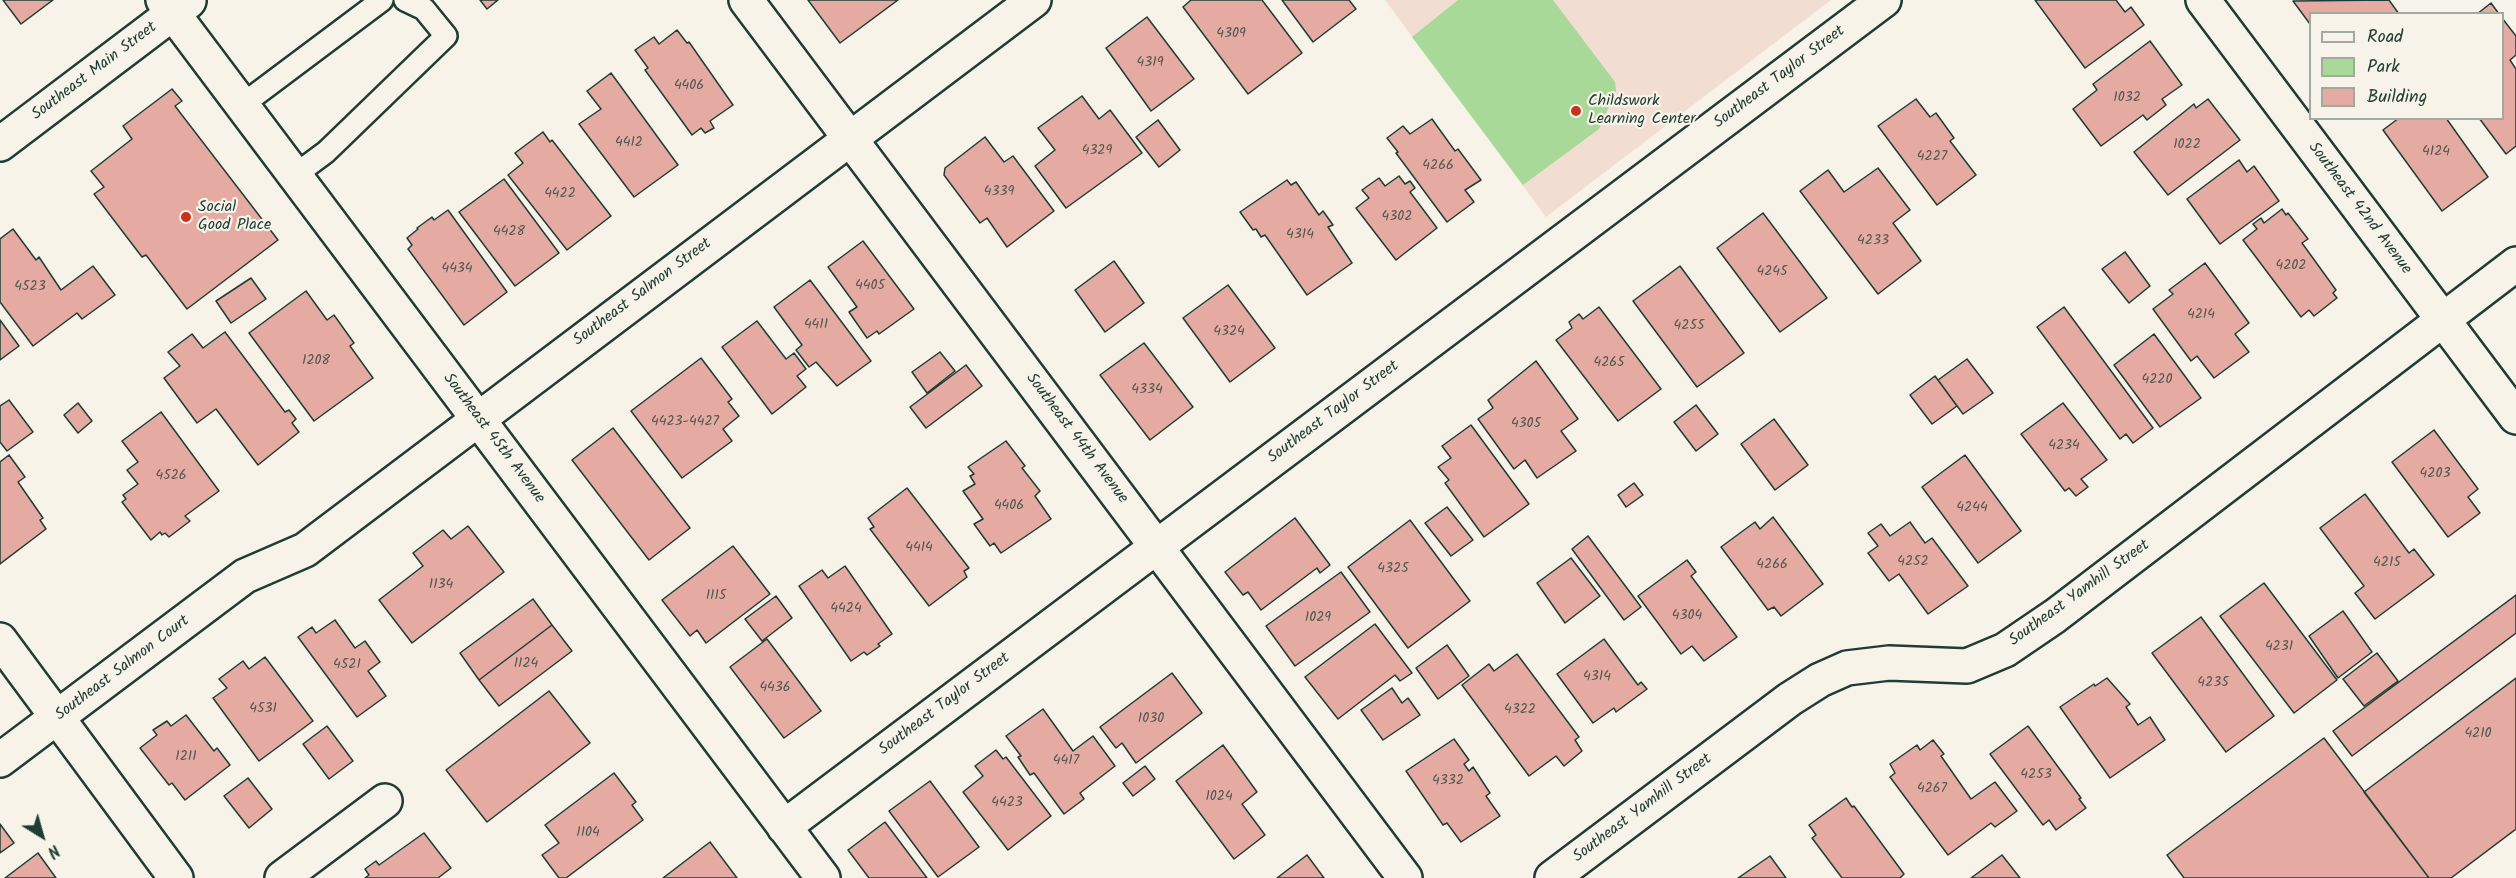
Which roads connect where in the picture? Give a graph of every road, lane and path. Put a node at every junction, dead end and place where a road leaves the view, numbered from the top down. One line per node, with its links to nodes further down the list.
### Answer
1 (382, 0): 8 (lane)
2 (746, 0): 9 (street, Southeast 44th Avenue)
3 (1034, 0): 9 (street, Southeast Salmon Street)
4 (1884, 0): 16 (street, Southeast Taylor Street)
5 (2203, 0): 13 (street, Southeast 42nd Avenue)
6 (416, 3): 11 (lane)
7 (175, 4): 8 (street, Southeast 45th Avenue); 10 (street, Southeast Main Street)
8 (242, 105): 11 (street, Southeast 45th Avenue)
9 (849, 138): 15 (street, Southeast Salmon Street); 16 (street, Southeast 44th Avenue)
10 (0, 144)
11 (295, 175): 15 (street, Southeast 45th Avenue)
12 (2516, 264): 13 (street, Southeast Yamhill Street)
13 (2443, 319): 14 (street, Southeast 42nd Avenue); 27 (street, Southeast Yamhill Street)
14 (2516, 417)
15 (478, 418): 17 (street, Southeast Salmon Street); 22 (street, Southeast 45th Avenue)
16 (1157, 546): 22 (street, Southeast Taylor Street); 26 (street, Southeast 44th Avenue)
17 (245, 576): 19 (street, Southeast Salmon Court)
18 (0, 640): 19 (street)
19 (58, 718): 20 (street, Southeast Salmon Court); 24 (street)
20 (0, 760)
21 (385, 801): 25 (street)
22 (784, 827): 23 (street, Southeast 45th Avenue)
23 (816, 876)
24 (176, 878)
25 (282, 878)
26 (1405, 878)
27 (1552, 878)

